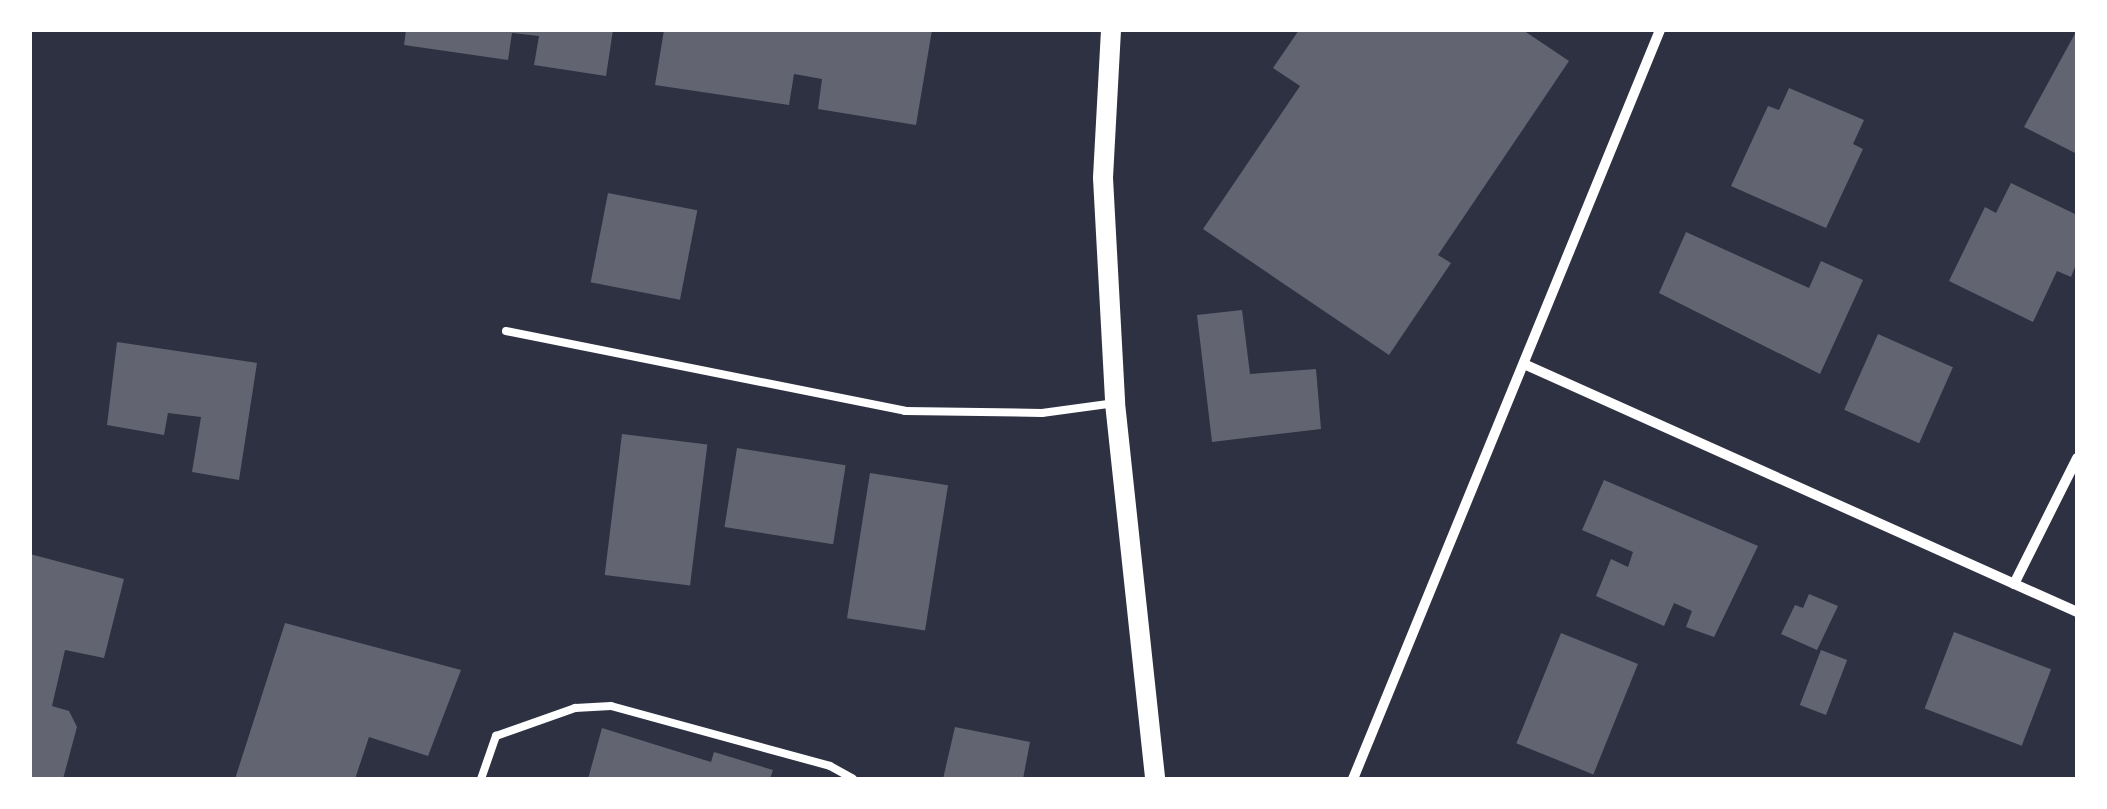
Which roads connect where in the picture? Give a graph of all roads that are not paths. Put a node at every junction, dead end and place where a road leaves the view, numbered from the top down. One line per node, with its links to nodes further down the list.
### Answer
1 (1111, 30): 5 (main road)
2 (1660, 30): 4 (street)
3 (506, 331): 5 (lane)
4 (1524, 364): 7 (street); 12 (street)
5 (1114, 404): 11 (main road)
6 (2077, 458): 7 (street)
7 (2014, 584): 8 (street)
8 (2077, 612)
9 (480, 779): 10 (lane)
10 (853, 779)
11 (1155, 779)
12 (1353, 779)

